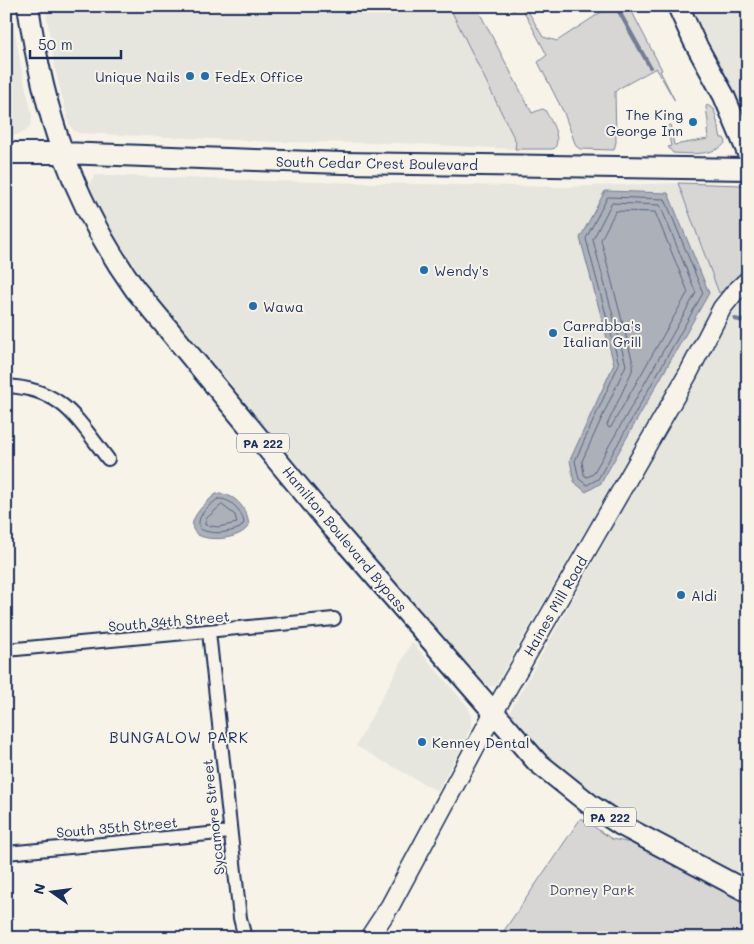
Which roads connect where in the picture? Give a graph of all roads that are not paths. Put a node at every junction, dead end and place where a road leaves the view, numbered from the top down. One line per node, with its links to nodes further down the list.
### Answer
1 (28, 6): 4 (main road, Hamilton Boulevard Bypass / PA 222)
2 (678, 6): 5 (main road)
3 (6, 153): 4 (main road, South Cedar Crest Boulevard)
4 (62, 153): 6 (main road, South Cedar Crest Boulevard); 13 (main road, Hamilton Boulevard Bypass / PA 222)
5 (748, 153)
6 (748, 170)
7 (748, 280): 13 (street, Haines Mill Road)
8 (6, 386): 9 (street)
9 (108, 459)
10 (334, 619): 11 (street, South 34th Street)
11 (209, 632): 12 (street, South 34th Street); 14 (street, Sycamore Street)
12 (6, 650)
13 (494, 712): 16 (main road, Hamilton Boulevard Bypass / PA 222); 18 (street, Haines Mill Road)
14 (230, 832): 15 (street, South 35th Street); 17 (street, Sycamore Street)
15 (6, 853)
16 (748, 892)
17 (245, 938)
18 (369, 938)

